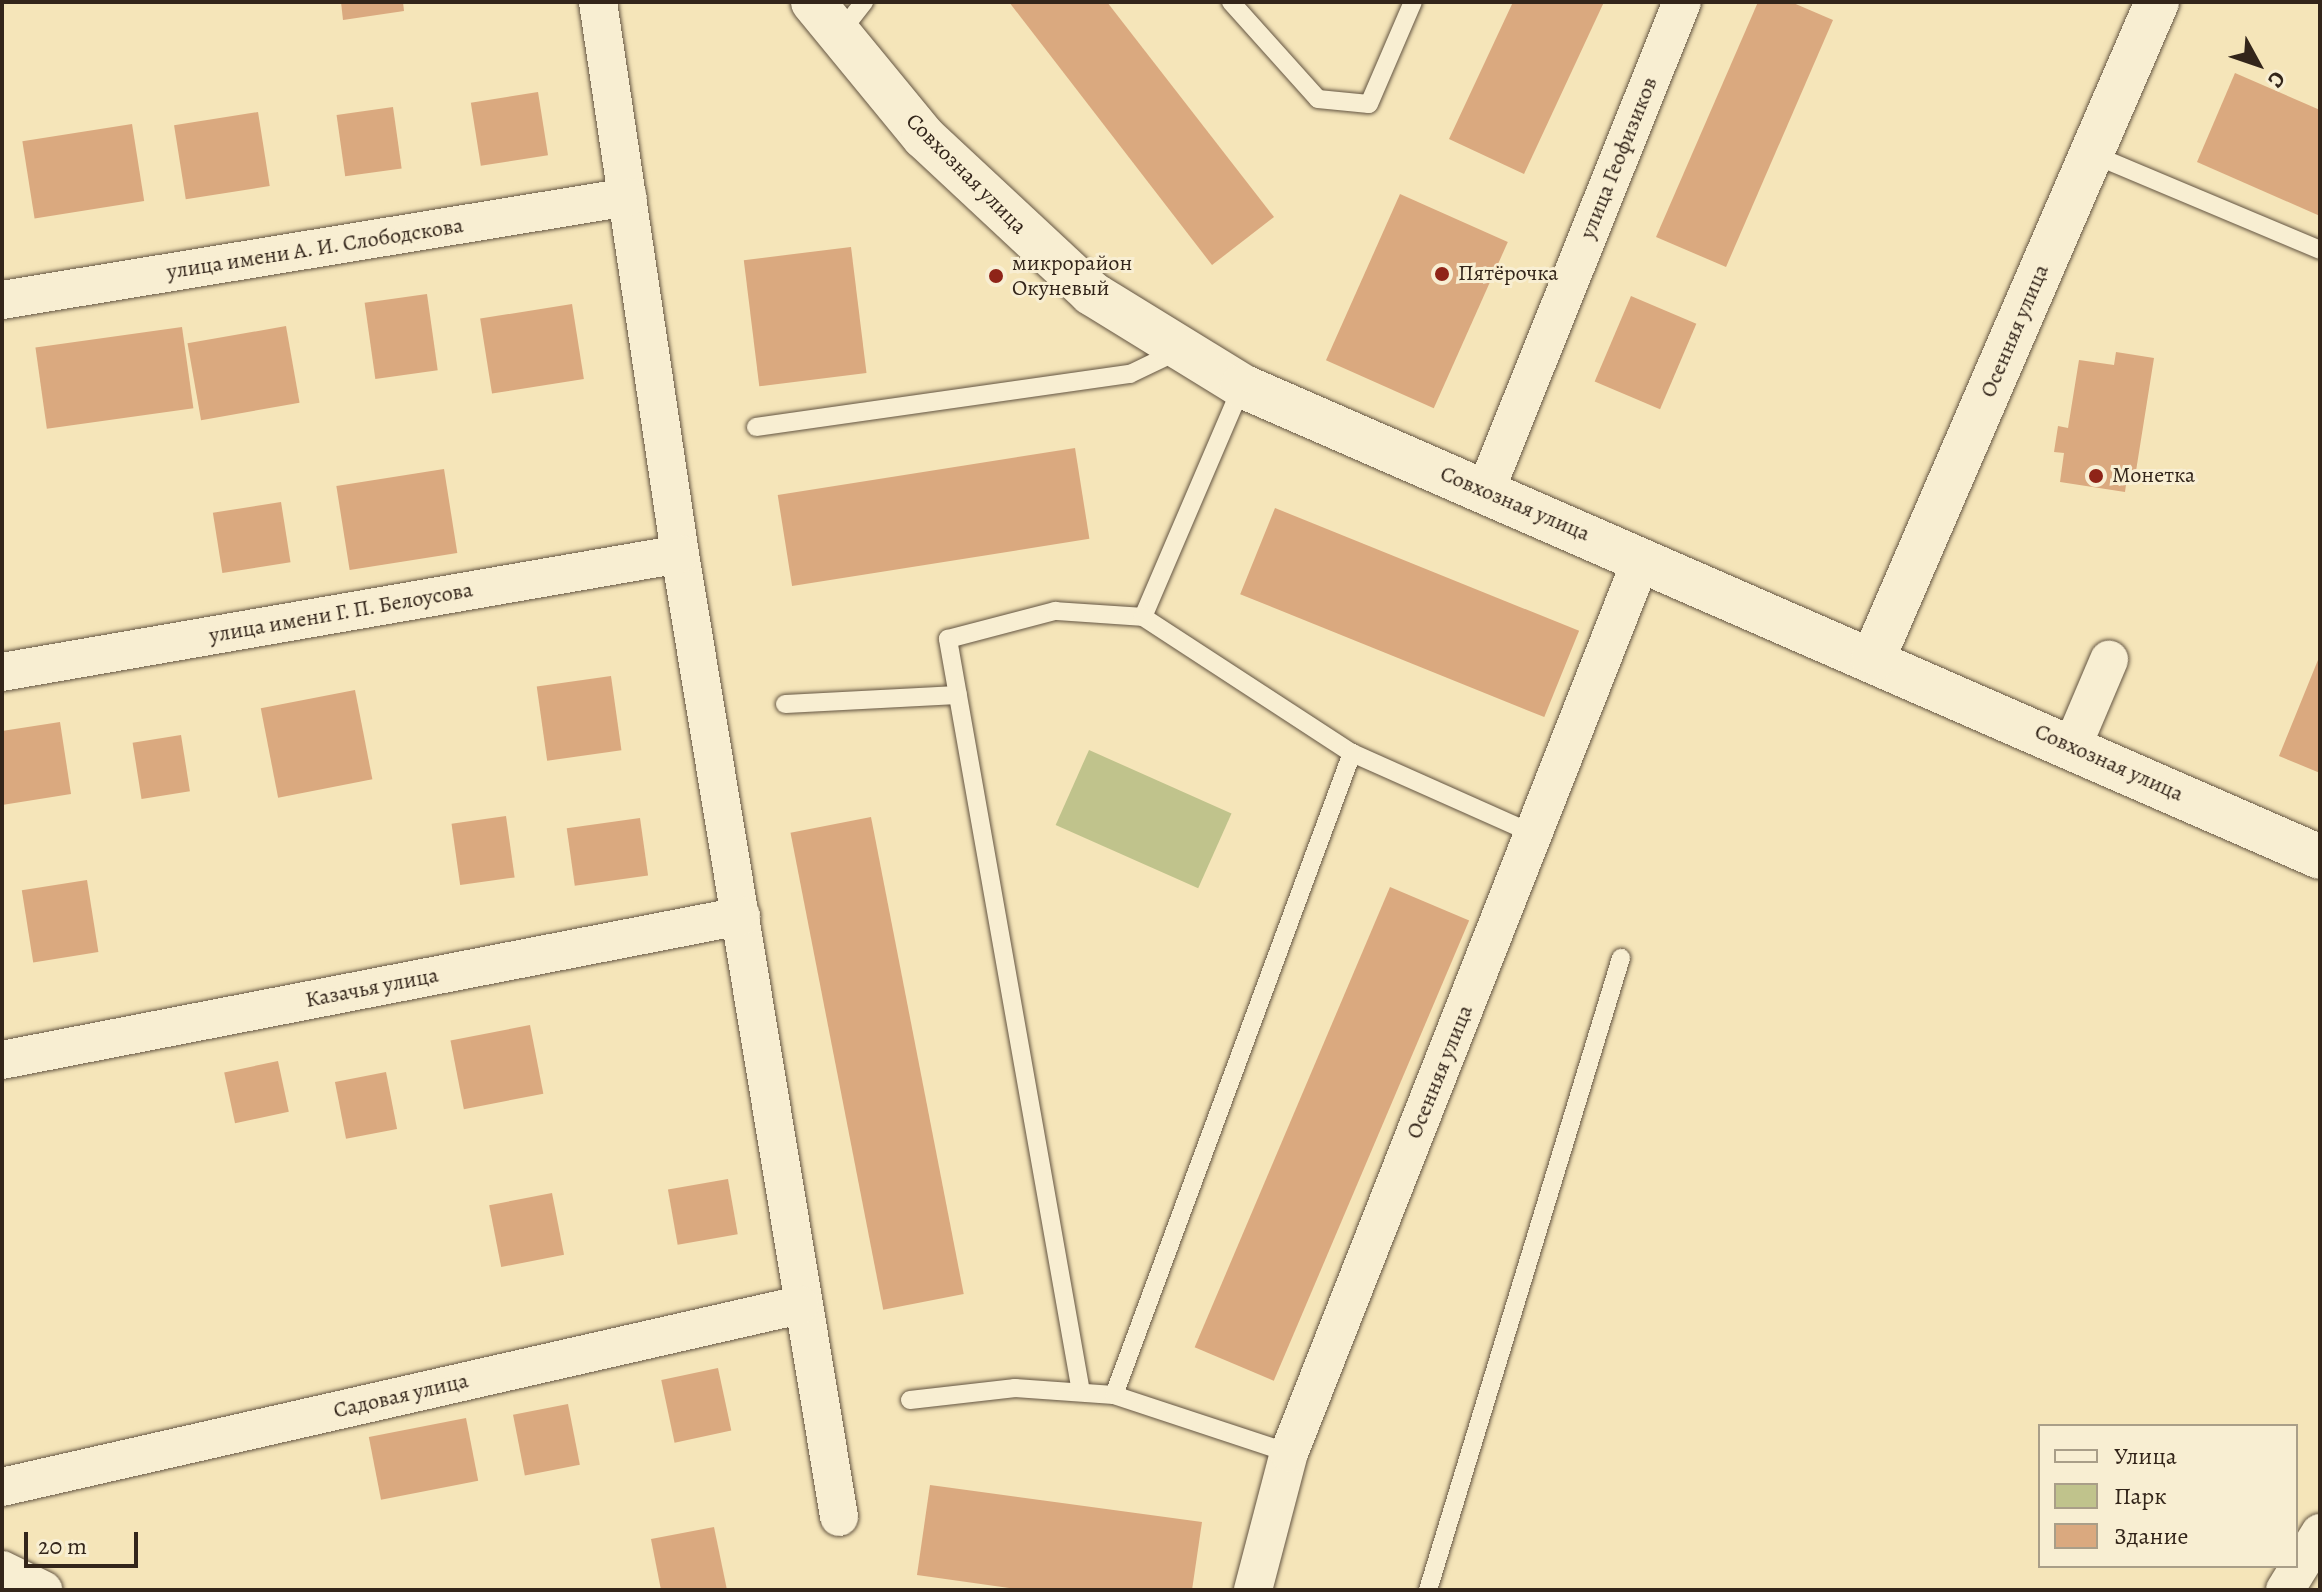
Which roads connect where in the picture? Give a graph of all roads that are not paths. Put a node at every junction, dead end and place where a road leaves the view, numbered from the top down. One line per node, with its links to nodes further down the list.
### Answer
1 (598, 2): 9 (street)
2 (864, 2): 7 (lane)
3 (1231, 2): 4 (lane)
4 (1413, 2)
5 (1682, 2): 15 (street, улица Геофизиков)
6 (2157, 2): 8 (main road, Осенняя улица)
7 (825, 19): 12 (main road, Совхозная улица)
8 (2092, 154): 10 (lane); 19 (main road, Осенняя улица)
9 (628, 197): 11 (street, улица имени А. И. Слободскова); 16 (street)
10 (2320, 250)
11 (2, 300)
12 (1182, 350): 13 (main road, Совхозная улица); 14 (lane)
13 (1242, 386): 15 (main road, Совхозная улица); 18 (lane)
14 (756, 427)
15 (1485, 492): 17 (main road, Совхозная улица)
16 (680, 554): 21 (street, улица имени Г. П. Белоусова); 28 (street)
17 (1642, 558): 19 (main road, Совхозная улица); 26 (street, Осенняя улица)
18 (1143, 617): 22 (lane); 25 (lane)
19 (1873, 659): 24 (main road, Совхозная улица)
20 (2109, 660): 24 (street)
21 (2, 672)
22 (958, 695): 23 (lane); 32 (lane)
23 (785, 704)
24 (2072, 747): 27 (main road, Совхозная улица)
25 (1352, 753): 26 (lane); 33 (lane)
26 (1534, 834): 35 (street, Осенняя улица)
27 (2320, 857)
28 (741, 916): 30 (street, Казачья улица); 31 (street)
29 (1621, 958): 42 (lane)
30 (2, 1060)
31 (800, 1305): 36 (street, Садовая улица); 37 (street)
32 (1081, 1392): 33 (lane); 34 (lane)
33 (1114, 1395): 35 (lane)
34 (910, 1400)
35 (1289, 1453): 41 (street, Осенняя улица)
36 (2, 1487)
37 (839, 1517)
38 (2320, 1533): 43 (street)
39 (2, 1570): 40 (street)
40 (43, 1590)
41 (1253, 1590)
42 (1428, 1590)
43 (2285, 1590)

